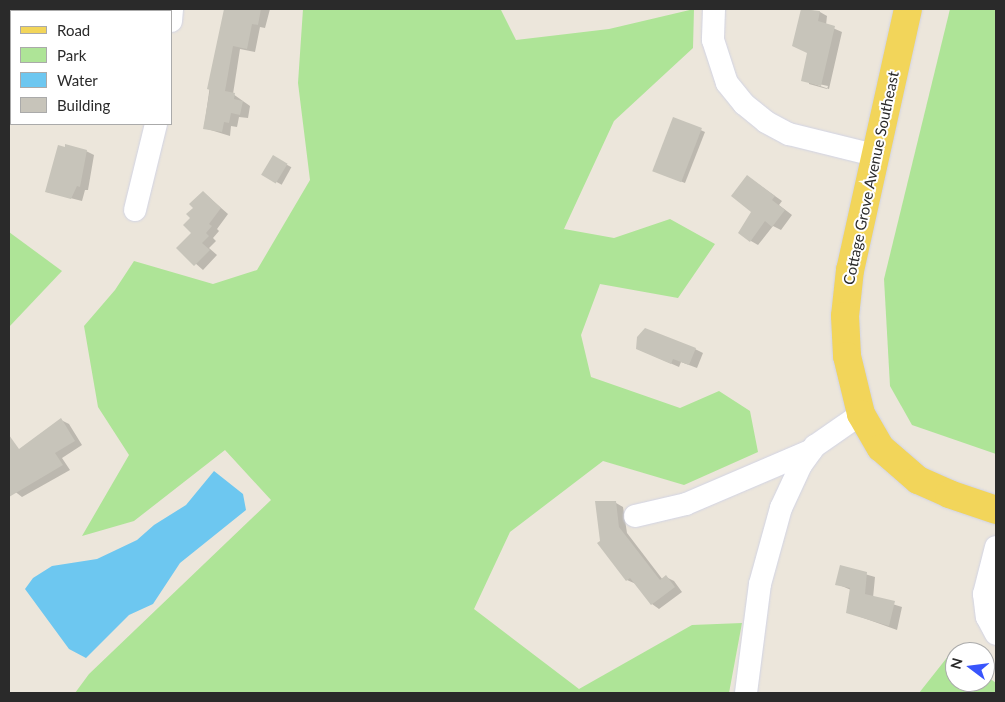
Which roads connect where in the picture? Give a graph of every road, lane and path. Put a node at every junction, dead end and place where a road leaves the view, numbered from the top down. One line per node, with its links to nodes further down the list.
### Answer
1 (714, 9): 4 (street)
2 (908, 9): 4 (main road, Cottage Grove Avenue Southeast)
3 (156, 125): 5 (street)
4 (874, 155): 6 (main road, Cottage Grove Avenue Southeast)
5 (135, 210)
6 (861, 414): 7 (street); 8 (main road, Cottage Grove Avenue Southeast)
7 (812, 450): 9 (street); 12 (street)
8 (996, 510)
9 (635, 516)
10 (996, 547): 11 (street)
11 (996, 634)
12 (746, 693)

